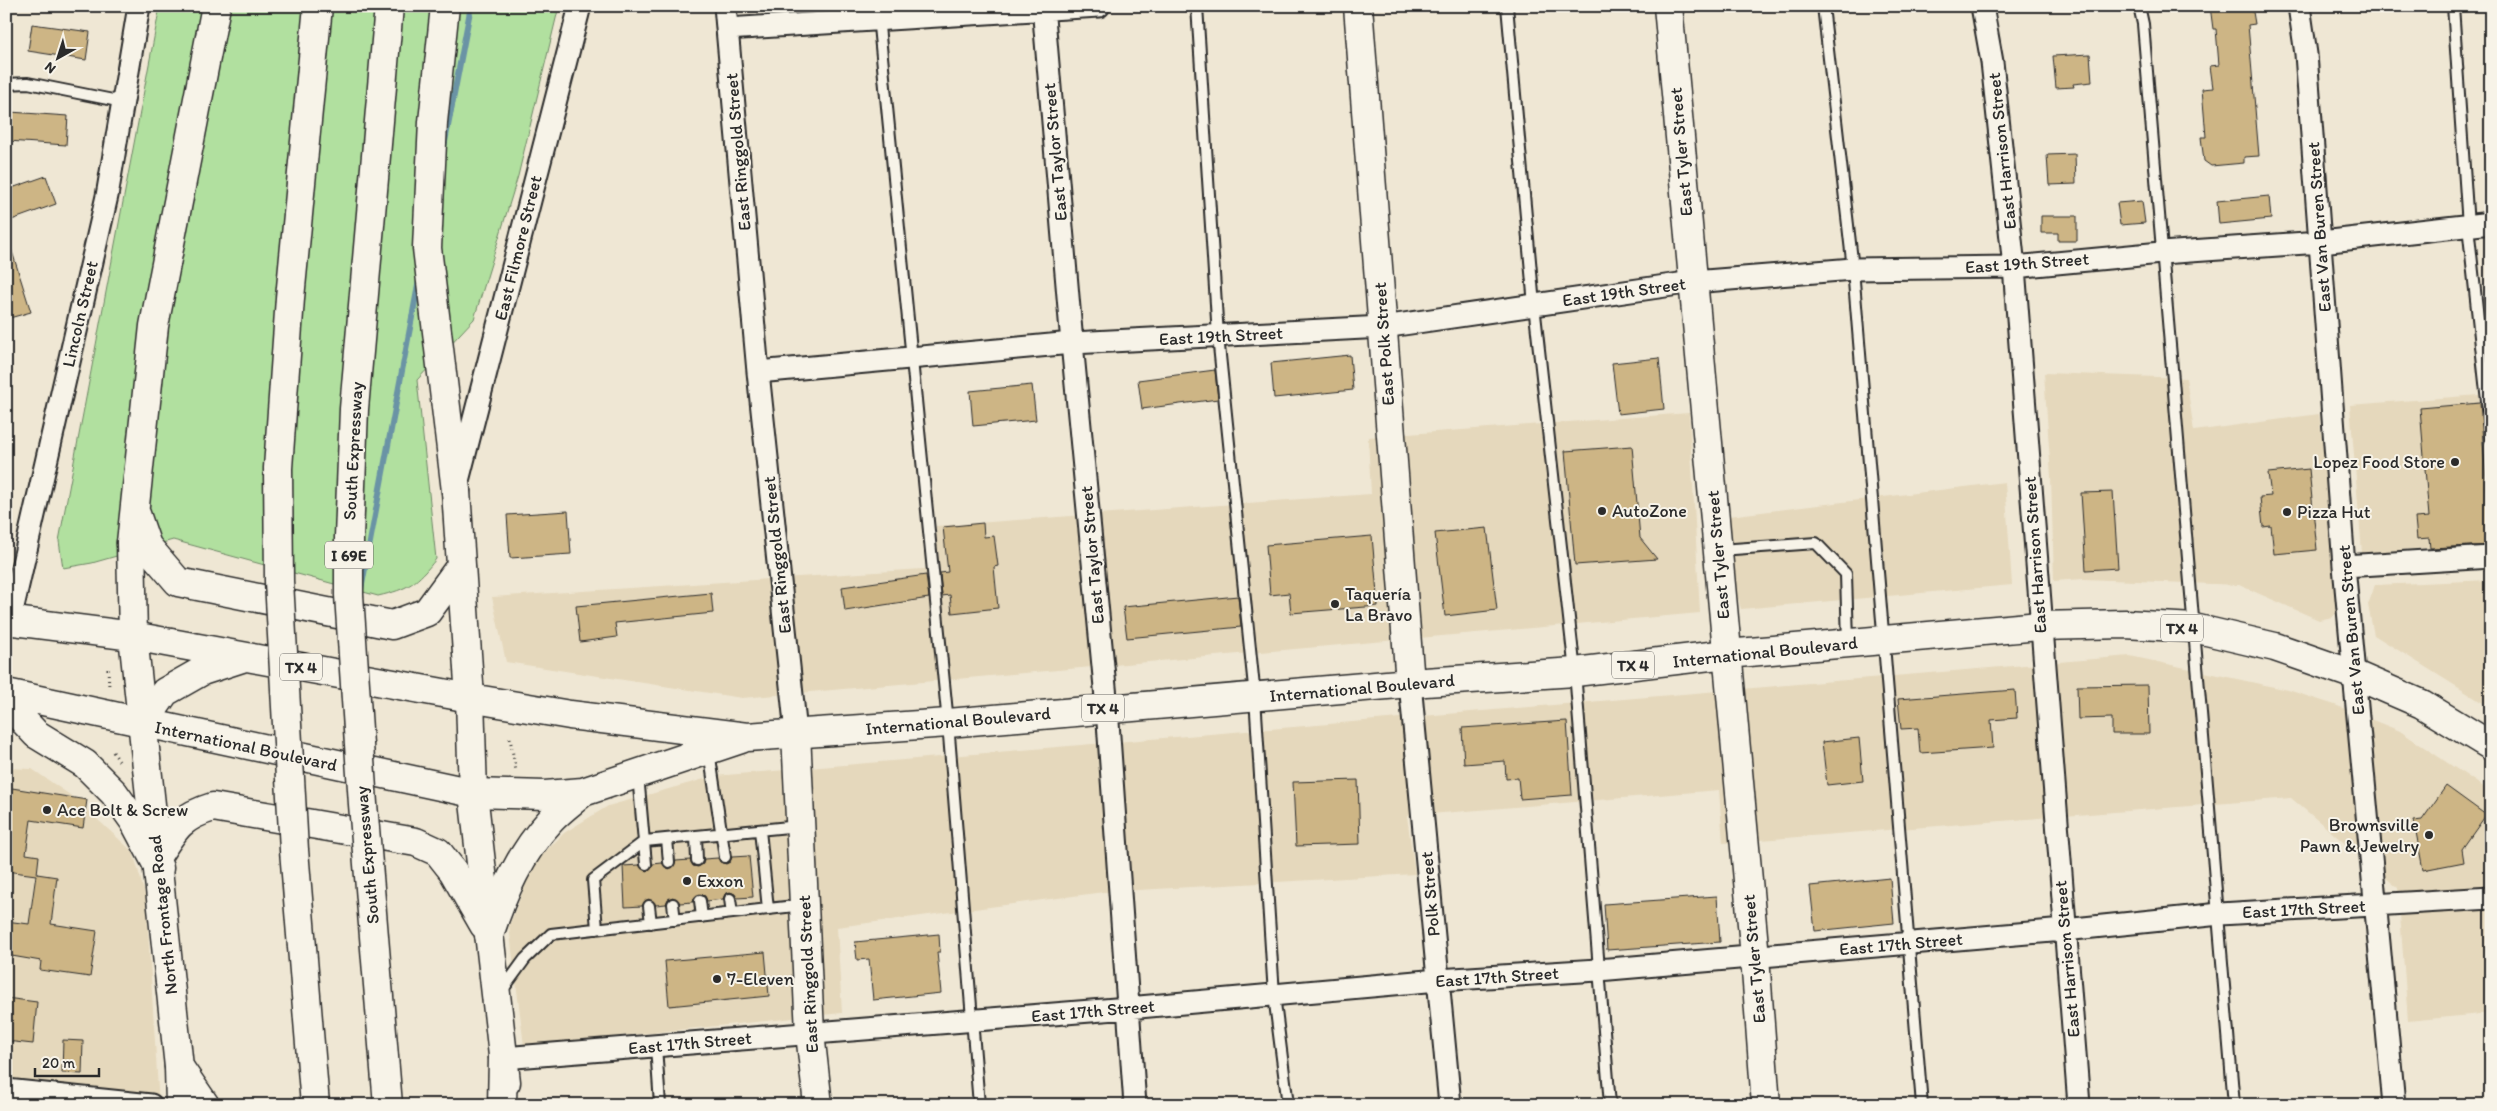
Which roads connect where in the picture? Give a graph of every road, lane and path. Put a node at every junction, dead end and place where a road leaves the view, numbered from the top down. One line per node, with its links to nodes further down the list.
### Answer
1 (139, 6): 22 (street, Lincoln Street)
2 (216, 6): 38 (main road)
3 (318, 6): 115 (main road, bridge)
4 (390, 6): 116 (main road, South Expressway / I 69E, bridge)
5 (445, 6): 37 (main road)
6 (580, 6): 37 (street, East Filmore Street)
7 (726, 6): 20 (street, East Ringgold Street)
8 (1099, 6): 18 (street)
9 (1197, 6): 32 (lane)
10 (1358, 6): 31 (main road, East Polk Street)
11 (1507, 6): 30 (lane)
12 (1668, 6): 29 (main road, East Tyler Street)
13 (1823, 6): 28 (lane)
14 (1982, 6): 27 (street, East Harrison Street)
15 (2139, 6): 26 (lane)
16 (2299, 6): 25 (street, East Van Buren Street)
17 (2453, 6): 24 (lane)
18 (1043, 8): 19 (street); 33 (street, East Taylor Street)
19 (877, 13): 20 (street); 34 (lane)
20 (727, 29): 35 (street, East Ringgold Street)
21 (6, 84): 22 (lane)
22 (123, 102): 43 (street, Lincoln Street)
23 (2491, 223): 24 (street, East 19th Street)
24 (2468, 226): 25 (street, East 19th Street); 36 (lane)
25 (2320, 242): 26 (street, East 19th Street); 41 (street, East Van Buren Street)
26 (2161, 253): 27 (street, East 19th Street); 45 (lane)
27 (2014, 267): 28 (street, East 19th Street); 44 (street, East Harrison Street)
28 (1853, 269): 29 (street, East 19th Street); 47 (lane)
29 (1693, 282): 30 (street, East 19th Street); 39 (main road, East Tyler Street)
30 (1534, 305): 31 (street, East 19th Street); 52 (lane)
31 (1383, 327): 32 (street, East 19th Street); 54 (main road, East Polk Street)
32 (1218, 336): 33 (street, East 19th Street); 57 (lane)
33 (1072, 344): 34 (street, East 19th Street); 60 (street, East Taylor Street)
34 (912, 358): 35 (street, East 19th Street); 61 (lane)
35 (758, 372): 63 (street, East Ringgold Street)
36 (2491, 438)
37 (456, 491): 42 (main road)
38 (139, 545): 42 (main road); 46 (main road, North Frontage Road)
39 (1718, 550): 48 (lane); 49 (main road, East Tyler Street)
40 (2491, 557): 41 (street)
41 (2344, 566): 53 (street, East Van Buren Street)
42 (460, 567): 58 (main road)
43 (8, 620): 46 (main road, International Boulevard / TX 4)
44 (2040, 626): 45 (main road, International Boulevard / TX 4); 47 (main road, International Boulevard / TX 4); 97 (street, East Harrison Street)
45 (2194, 628): 53 (main road, International Boulevard / TX 4); 92 (lane)
46 (133, 636): 50 (main road, International Boulevard / TX 4); 62 (main road, North Frontage Road)
47 (1884, 640): 48 (main road, International Boulevard / TX 4); 99 (lane)
48 (1848, 644): 49 (main road, International Boulevard / TX 4)
49 (1728, 654): 52 (main road, International Boulevard / TX 4); 100 (main road, East Tyler Street)
50 (246, 657): 58 (main road, International Boulevard / TX 4); 62 (main road)
51 (108, 669): 55 (path)
52 (1575, 672): 54 (main road, International Boulevard / TX 4); 101 (lane)
53 (2355, 675): 66 (main road, International Boulevard / TX 4); 88 (street, East Van Buren Street)
54 (1410, 683): 57 (main road, International Boulevard / TX 4); 102 (street, Polk Street)
55 (109, 687)
56 (6, 693): 62 (main road, International Boulevard / TX 4)
57 (1255, 697): 60 (main road, International Boulevard / TX 4); 103 (lane)
58 (470, 698): 64 (main road, International Boulevard / TX 4); 71 (main road)
59 (6, 702): 80 (main road)
60 (1106, 708): 61 (main road, International Boulevard / TX 4); 105 (street, East Taylor Street)
61 (948, 723): 63 (main road, International Boulevard / TX 4); 106 (lane)
62 (143, 724): 71 (main road, International Boulevard / TX 4); 80 (main road, North Frontage Road)
63 (796, 732): 64 (main road, International Boulevard / TX 4); 72 (main road, East Ringgold Street)
64 (747, 737): 67 (main road, International Boulevard / TX 4)
65 (510, 738): 68 (path)
66 (2491, 746)
67 (709, 750): 69 (main road, International Boulevard / TX 4); 74 (lane)
68 (516, 772)
69 (638, 775): 70 (main road, International Boulevard / TX 4); 77 (lane)
70 (583, 792): 71 (main road, International Boulevard / TX 4); 98 (main road)
71 (473, 793): 98 (main road)
72 (800, 826): 73 (lane); 87 (main road, East Ringgold Street)
73 (760, 830): 74 (lane); 90 (lane)
74 (722, 834): 75 (lane); 78 (lane)
75 (696, 836): 76 (lane); 79 (lane)
76 (667, 839): 77 (lane); 81 (lane)
77 (645, 840): 82 (lane); 96 (lane)
78 (725, 857)
79 (697, 860)
80 (158, 862): 98 (main road); 110 (main road, North Frontage Road)
81 (670, 862)
82 (646, 864)
83 (2491, 898): 88 (street, East 17th Street)
84 (730, 899): 91 (lane)
85 (700, 901): 93 (lane)
86 (673, 904): 94 (lane)
87 (804, 905): 90 (lane); 107 (main road, East Ringgold Street)
88 (2377, 905): 92 (street, East 17th Street); 130 (street, East Van Buren Street)
89 (649, 906): 95 (lane)
90 (768, 909): 91 (lane)
91 (732, 913): 93 (lane)
92 (2220, 914): 97 (street, East 17th Street); 129 (lane)
93 (702, 917): 94 (lane)
94 (675, 920): 95 (lane)
95 (651, 923): 96 (lane)
96 (598, 929): 104 (lane)
97 (2064, 930): 99 (street, East 17th Street); 128 (street, East Harrison Street)
98 (490, 935): 104 (main road)
99 (1909, 944): 100 (street, East 17th Street); 127 (lane)
100 (1755, 957): 101 (street, East 17th Street); 126 (main road, East Tyler Street)
101 (1598, 970): 102 (street, East 17th Street); 125 (lane)
102 (1438, 980): 103 (street, East 17th Street); 124 (street, Polk Street)
103 (1274, 996): 105 (street, East 17th Street); 123 (lane)
104 (496, 998): 109 (main road)
105 (1128, 1008): 106 (street, East 17th Street); 122 (street, East Taylor Street)
106 (972, 1020): 107 (street, East 17th Street); 121 (lane)
107 (810, 1033): 108 (street, East 17th Street); 120 (main road, East Ringgold Street)
108 (656, 1046): 109 (street, East 17th Street); 119 (lane)
109 (503, 1058): 117 (main road); 118 (main road)
110 (179, 1067): 113 (main road, North Frontage Road); 114 (main road)
111 (6, 1090): 112 (street)
112 (151, 1105)
113 (180, 1105)
114 (205, 1105)
115 (316, 1105)
116 (388, 1105)
117 (502, 1105)
118 (508, 1105)
119 (660, 1105)
120 (818, 1105)
121 (979, 1105)
122 (1135, 1105)
123 (1288, 1105)
124 (1450, 1105)
125 (1610, 1105)
126 (1766, 1105)
127 (1922, 1105)
128 (2079, 1105)
129 (2234, 1105)
130 (2394, 1105)

